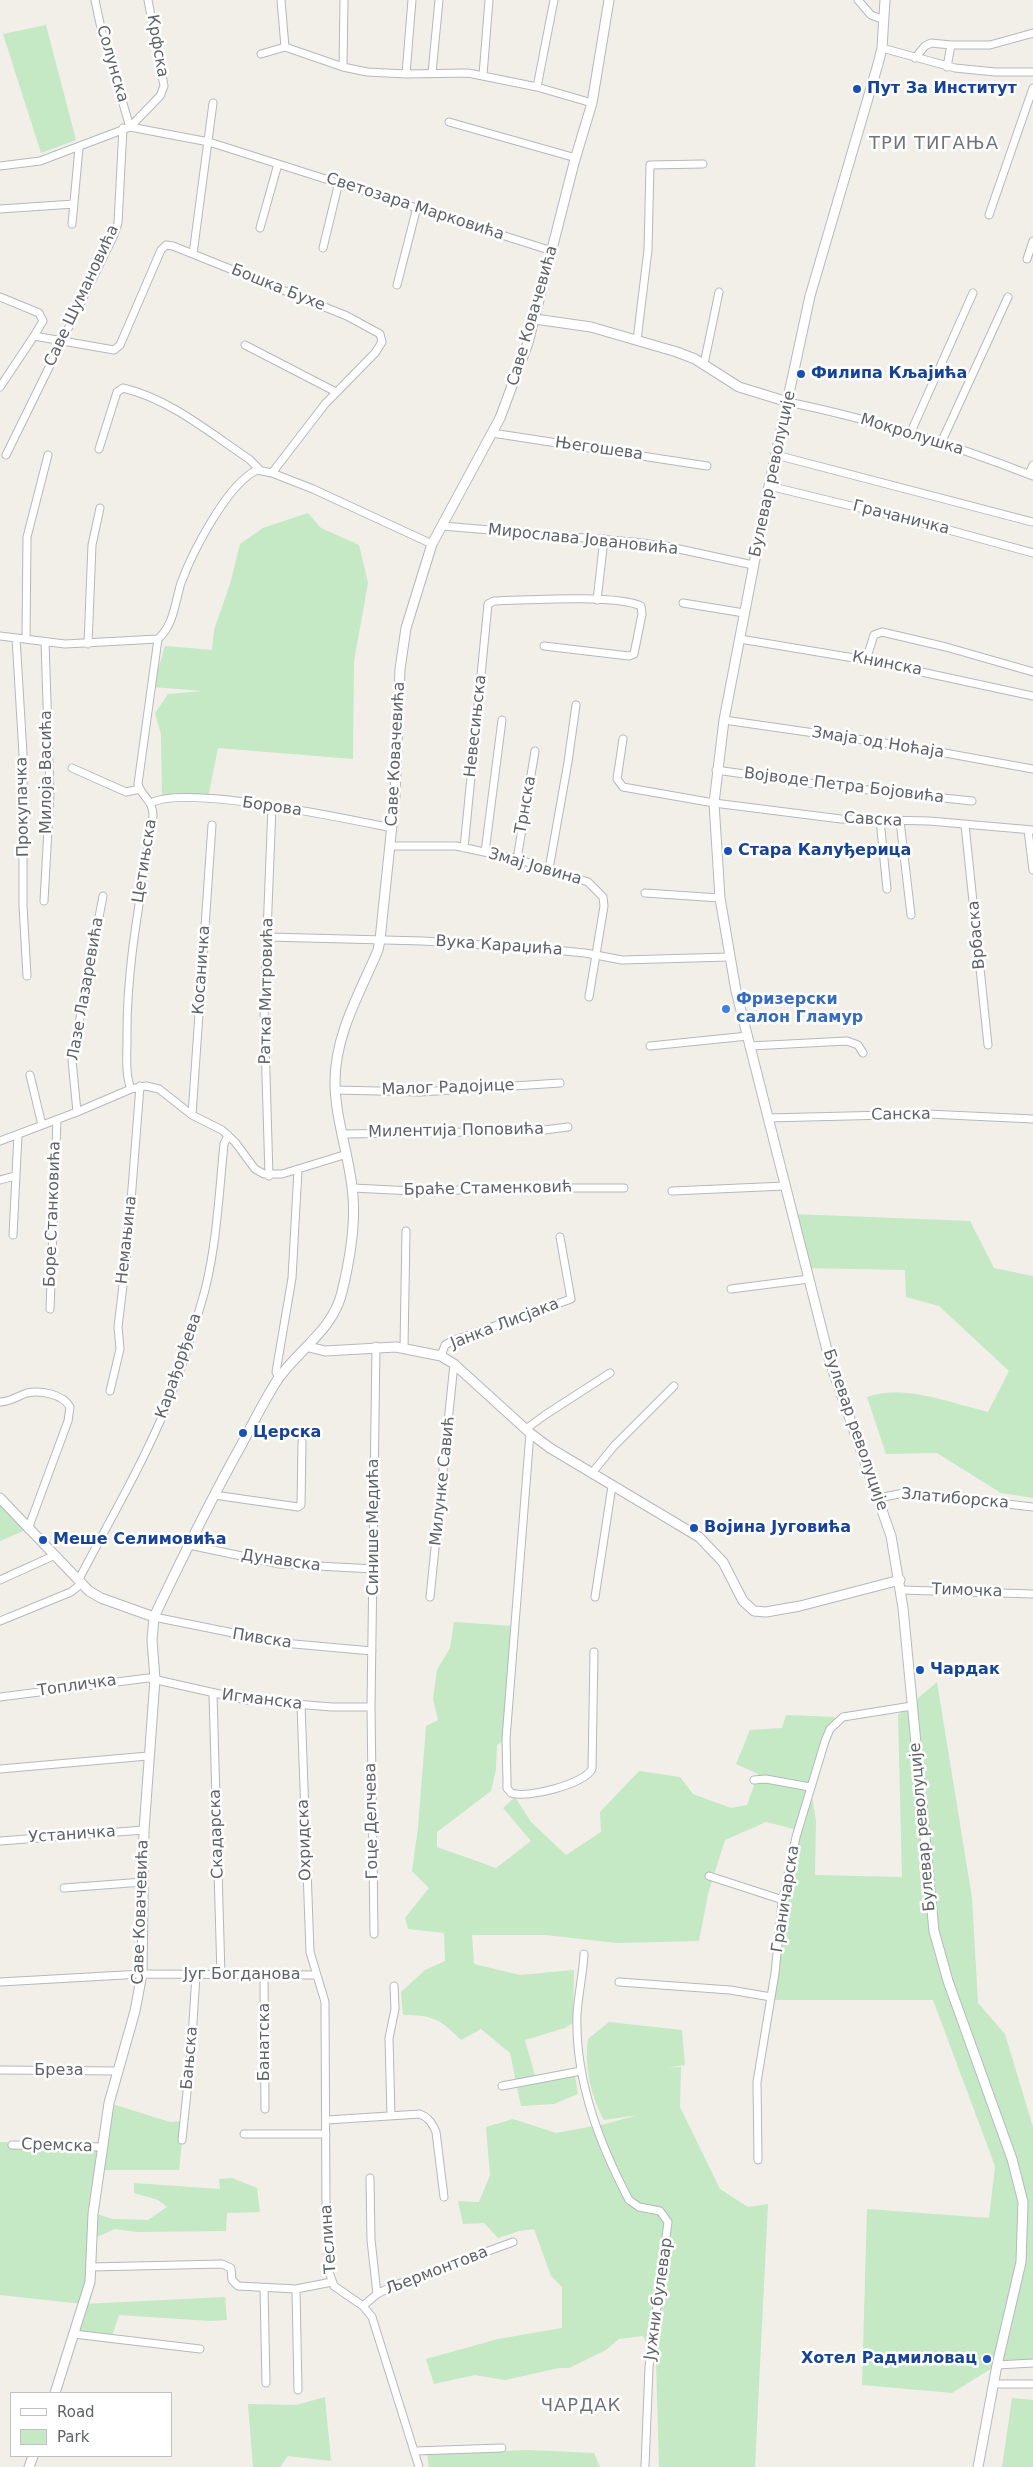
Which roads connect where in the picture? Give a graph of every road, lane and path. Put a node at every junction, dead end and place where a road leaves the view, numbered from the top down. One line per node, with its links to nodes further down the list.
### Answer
1 (96, 0): 30 (street, Солунска)
2 (148, 0): 30 (street, Крфска)
3 (281, 0): 15 (street)
4 (344, 0): 20 (street)
5 (412, 0): 23 (street)
6 (439, 0): 22 (street)
7 (489, 0): 24 (street)
8 (554, 0): 25 (street)
9 (609, 0): 28 (street, Саве Ковачевића)
10 (858, 0): 12 (street)
11 (885, 0): 12 (street, Булевар револуције)
12 (884, 20): 16 (street, Булевар револуције)
13 (1033, 33): 14 (street)
14 (951, 45): 18 (street); 19 (street)
15 (285, 47): 17 (street); 20 (street)
16 (882, 48): 18 (street); 62 (street, Булевар револуције)
17 (261, 54)
18 (915, 58): 19 (street)
19 (947, 66): 21 (street)
20 (343, 67): 23 (street)
21 (1033, 72)
22 (432, 73): 23 (street); 24 (street)
23 (406, 74)
24 (483, 75): 25 (street)
25 (537, 88): 28 (street)
26 (1033, 88): 41 (street)
27 (213, 103): 31 (street)
28 (592, 103): 33 (street, Саве Ковачевића)
29 (449, 122): 33 (street)
30 (127, 128): 31 (street, Светозара Марковића); 32 (street); 57 (street, Саве Шумановића)
31 (209, 142): 34 (street, Светозара Марковића); 47 (street)
32 (79, 148): 36 (street); 38 (street)
33 (576, 158): 46 (street, Саве Ковачевића)
34 (278, 164): 37 (street, Светозара Марковића); 43 (street)
35 (703, 164): 56 (street)
36 (0, 166)
37 (339, 182): 39 (street, Светозара Марковића); 45 (street)
38 (74, 204): 40 (street); 42 (street)
39 (417, 207): 46 (street, Светозара Марковића); 49 (street)
40 (0, 209)
41 (989, 215)
42 (72, 224)
43 (260, 228)
44 (1033, 241): 48 (street)
45 (323, 248)
46 (552, 252): 54 (street, Саве Ковачевића)
47 (193, 254): 57 (street, Бошка Бухе); 61 (street, Бошка Бухе)
48 (1026, 258)
49 (397, 285)
50 (719, 292): 59 (street)
51 (973, 293): 64 (street)
52 (0, 297): 55 (street)
53 (1008, 297): 65 (street)
54 (535, 319): 56 (street); 63 (street, Саве Ковачевића)
55 (34, 336): 57 (street); 60 (street)
56 (637, 340): 59 (street)
57 (62, 342): 67 (street, Саве Шумановића)
58 (246, 345): 61 (street)
59 (704, 364): 62 (street)
60 (0, 387)
61 (336, 392): 73 (street, Бошка Бухе)
62 (788, 402): 64 (street, Мокролушка); 69 (street, Булевар револуције)
63 (492, 433): 71 (street, Његошева); 78 (street, Саве Ковачевића)
64 (910, 434): 65 (street, Мокролушка)
65 (942, 444): 74 (street, Мокролушка)
66 (99, 449): 72 (street)
67 (6, 455)
68 (48, 455): 88 (street)
69 (776, 455): 75 (street, Булевар револуције); 77 (street)
70 (1033, 464): 74 (street)
71 (707, 466)
72 (260, 470): 73 (street); 89 (street)
73 (272, 473): 80 (street)
74 (1031, 475)
75 (769, 486): 81 (street, Грачаничка); 82 (street, Булевар револуције)
76 (100, 508): 92 (street)
77 (1032, 522)
78 (442, 526): 79 (street, Мирослава Јовановића); 80 (street, Саве Ковачевића)
79 (604, 539): 82 (street, Мирослава Јовановића); 83 (street)
80 (432, 544): 114 (street, Саве Ковачевића)
81 (1033, 553)
82 (753, 565): 85 (street, Булевар револуције)
83 (597, 600): 93 (street); 117 (street, Невесињска)
84 (683, 604): 85 (street)
85 (744, 613): 90 (street, Булевар револуције)
86 (0, 636): 87 (street)
87 (16, 638): 88 (street); 132 (street, Прокупачка)
88 (26, 639): 91 (street)
89 (158, 639): 92 (street); 105 (street)
90 (740, 639): 94 (street, Книнска); 99 (street, Булевар револуције)
91 (45, 642): 92 (street); 126 (street, Милоја Васића)
92 (88, 644)
93 (544, 646)
94 (866, 660): 95 (street); 96 (street, Книнска)
95 (1033, 672)
96 (1033, 696)
97 (576, 705): 120 (street)
98 (502, 720): 118 (street)
99 (724, 720): 103 (street, Змаја од Ноћаја); 104 (street, Булевар револуције)
100 (623, 739): 107 (street)
101 (535, 751): 119 (street, Трнска)
102 (72, 768): 105 (street)
103 (1033, 769)
104 (716, 770): 107 (street, Булевар револуције); 108 (street, Војводе Петра Бојовића)
105 (140, 789): 106 (street, Цетињска)
106 (151, 802): 109 (street, Борова); 142 (street, Цетињска)
107 (714, 802): 110 (street, Савска); 125 (street, Булевар револуције)
108 (972, 802)
109 (272, 807): 114 (street, Борова); 128 (street, Ратка Митровића)
110 (880, 820): 111 (street, Савска); 122 (street)
111 (900, 821): 113 (street, Савска); 127 (street)
112 (212, 825): 145 (street, Косаничка)
113 (965, 825): 115 (street, Савска); 135 (street, Врбаска)
114 (392, 828): 116 (street, Саве Ковачевића)
115 (1031, 830): 121 (street)
116 (390, 846): 117 (street, Змај Јовина); 129 (street, Саве Ковачевића)
117 (464, 848): 118 (street, Змај Јовина)
118 (485, 852): 119 (street, Змај Јовина)
119 (517, 859): 120 (street, Змај Јовина)
120 (549, 869): 130 (street, Змај Јовина)
121 (1033, 870)
122 (887, 890)
123 (645, 893): 125 (street)
124 (103, 896): 144 (street, Лазе Лазаревића)
125 (720, 898): 131 (street, Булевар револуције)
126 (44, 901)
127 (911, 915)
128 (268, 937): 129 (street, Вука Караџића); 158 (street, Ратка Митровића)
129 (380, 940): 130 (street, Вука Караџића); 143 (street, Саве Ковачевића)
130 (596, 955): 131 (street, Вука Караџића); 133 (street, Змај Јовина)
131 (729, 957): 134 (street, Булевар револуције)
132 (27, 976)
133 (588, 996)
134 (748, 1036): 136 (street); 137 (street, Булевар револуције)
135 (988, 1045)
136 (650, 1046)
137 (750, 1046): 138 (street); 146 (street, Булевар револуције)
138 (864, 1053)
139 (30, 1075): 149 (street)
140 (560, 1083): 143 (street, Малог Радојице)
141 (140, 1086): 142 (street); 145 (street); 178 (street, Немањина)
142 (131, 1089): 144 (street)
143 (335, 1090): 151 (street, Саве Ковачевића)
144 (77, 1112): 147 (street)
145 (192, 1115): 153 (street)
146 (768, 1118): 148 (street, Санска); 160 (street, Булевар револуције)
147 (57, 1120): 149 (street); 169 (street, Боре Станковића)
148 (1033, 1120)
149 (42, 1125): 152 (street)
150 (568, 1127): 151 (street, Милентија Поповића)
151 (344, 1134): 155 (street, Саве Ковачевића)
152 (18, 1135): 154 (street); 157 (street)
153 (228, 1135): 158 (street); 194 (street, Карађорђева)
154 (0, 1141)
155 (347, 1154): 156 (street); 161 (street, Саве Ковачевића)
156 (298, 1170): 158 (street); 176 (street)
157 (15, 1176): 159 (street); 165 (street)
158 (269, 1176)
159 (0, 1180)
160 (786, 1186): 163 (street); 167 (street, Булевар револуције)
161 (353, 1188): 162 (street, Браће Стаменковић); 170 (street, Саве Ковачевића)
162 (624, 1188)
163 (672, 1191)
164 (406, 1231): 172 (street)
165 (13, 1235)
166 (560, 1237): 173 (street, Јанка Лисјака)
167 (809, 1279): 168 (street); 186 (street, Булевар револуције)
168 (731, 1289)
169 (50, 1309)
170 (309, 1346): 171 (street); 176 (street, Саве Ковачевића)
171 (376, 1346): 172 (street); 191 (street, Синише Медића)
172 (404, 1347): 173 (street)
173 (441, 1356): 174 (street)
174 (454, 1364): 180 (street); 198 (street, Милунке Савић)
175 (610, 1373): 180 (street)
176 (279, 1378): 184 (street, Саве Ковачевића)
177 (674, 1386): 182 (street)
178 (110, 1392)
179 (0, 1402): 188 (street)
180 (528, 1431): 182 (street); 202 (street)
181 (302, 1442): 184 (street)
182 (592, 1473): 183 (street)
183 (612, 1486): 193 (street); 197 (street)
184 (214, 1495): 189 (street, Саве Ковачевића)
185 (0, 1498): 188 (street)
186 (878, 1498): 187 (street, Златиборска); 193 (street, Булевар револуције)
187 (1033, 1507)
188 (28, 1529): 190 (street)
189 (189, 1545): 191 (street, Дунавска); 199 (street, Саве Ковачевића)
190 (53, 1556): 192 (street); 194 (street)
191 (374, 1569): 201 (street, Синише Медића)
192 (0, 1580)
193 (900, 1580): 195 (street, Булевар револуције)
194 (80, 1583): 199 (street); 200 (street)
195 (901, 1590): 196 (street, Тимочка); 207 (street, Булевар револуције)
196 (1033, 1594)
197 (596, 1597)
198 (430, 1598)
199 (154, 1617): 201 (street, Пивска); 203 (street, Саве Ковачевића)
200 (0, 1621)
201 (372, 1651): 208 (street, Синише Медића)
202 (594, 1652)
203 (155, 1679): 204 (street, Игманска); 205 (street, Топличка); 209 (street, Саве Ковачевића)
204 (213, 1694): 206 (street, Игманска); 223 (street, Скадарска)
205 (0, 1698)
206 (301, 1705): 208 (street, Игманска); 225 (street, Охридска)
207 (912, 1706): 212 (street, Граничарска); 255 (street, Булевар револуције)
208 (371, 1707): 219 (street, Гоце Делчева)
209 (148, 1756): 210 (street); 213 (street, Саве Ковачевића)
210 (0, 1770)
211 (754, 1780): 212 (street)
212 (810, 1788): 218 (street, Граничарска)
213 (144, 1830): 214 (street, Устаничка); 216 (street, Саве Ковачевића)
214 (0, 1841)
215 (710, 1876): 218 (street)
216 (143, 1882): 217 (street); 221 (street, Саве Ковачевића)
217 (64, 1888)
218 (782, 1900): 229 (street, Граничарска)
219 (374, 1934)
220 (584, 1954): 232 (street, Јужни булевар)
221 (142, 1974): 222 (street, Југ Богданова); 226 (street, Југ Богданова); 231 (street, Саве Ковачевића)
222 (196, 1975): 223 (street, Југ Богданова); 239 (street, Бањска)
223 (221, 1975): 224 (street, Југ Богданова)
224 (264, 1976): 225 (street, Југ Богданова); 234 (street, Банатска)
225 (316, 1976): 236 (street, Југ Богданова)
226 (0, 1982)
227 (619, 1982): 229 (street)
228 (394, 1986): 235 (street)
229 (771, 1997): 242 (street, Граничарска)
230 (0, 2070): 231 (street, Бреза)
231 (118, 2070): 241 (street, Саве Ковачевића)
232 (581, 2071): 233 (street); 264 (street, Јужни булевар)
233 (502, 2086)
234 (265, 2109)
235 (391, 2116): 236 (street); 244 (street)
236 (327, 2120): 238 (street, Теслина)
237 (244, 2134): 238 (street)
238 (326, 2134): 247 (street, Теслина)
239 (182, 2140)
240 (12, 2145): 241 (street, Сремска)
241 (102, 2147): 246 (street, Саве Ковачевића)
242 (758, 2160)
243 (370, 2178): 250 (street)
244 (444, 2197)
245 (513, 2242): 250 (street, Љермонтова)
246 (91, 2267): 248 (street); 252 (street, Саве Ковачевића)
247 (332, 2282): 249 (street); 251 (street, Теслина)
248 (264, 2288): 249 (street); 256 (street)
249 (296, 2289): 259 (street)
250 (377, 2294): 251 (street, Љермонтова)
251 (363, 2306): 262 (street, Теслина)
252 (74, 2334): 253 (street); 260 (street, Саве Ковачевића)
253 (200, 2349)
254 (1033, 2362): 255 (street)
255 (997, 2365): 257 (street, Булевар револуције)
256 (266, 2383)
257 (993, 2384): 258 (street); 265 (street, Булевар револуције)
258 (1033, 2384)
259 (298, 2390)
260 (55, 2392)
261 (502, 2448): 262 (street)
262 (415, 2451): 263 (street, Теслина)
263 (419, 2467)
264 (644, 2467)
265 (978, 2467)

